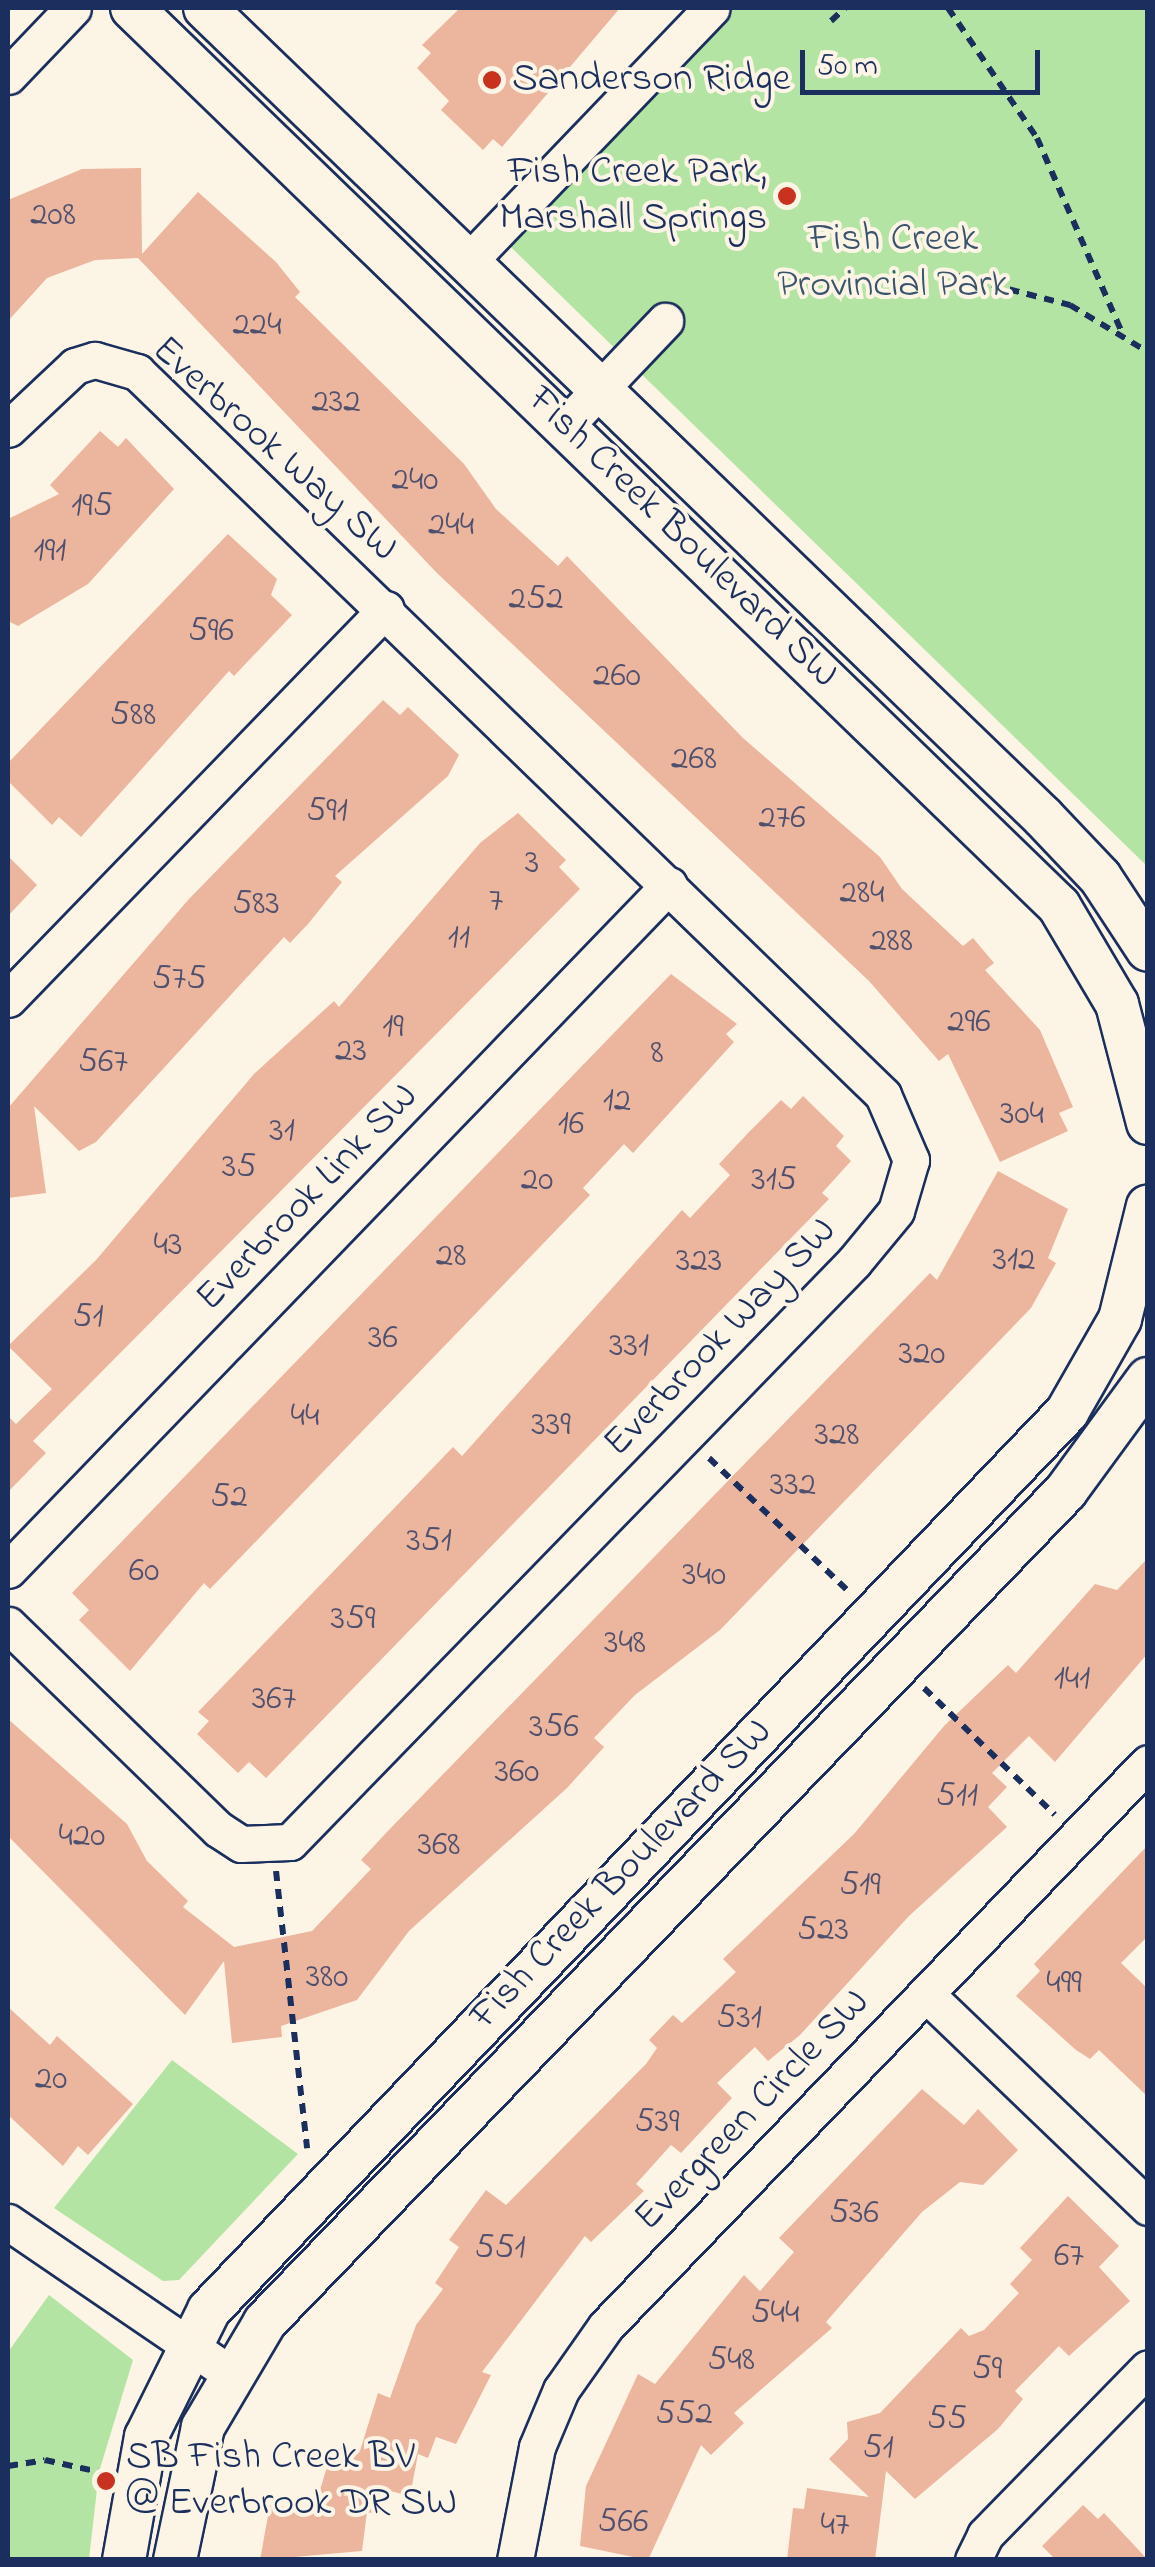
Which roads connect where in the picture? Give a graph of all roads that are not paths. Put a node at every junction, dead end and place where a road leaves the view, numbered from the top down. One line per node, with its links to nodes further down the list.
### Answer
1 (73, 8): 5 (street)
2 (132, 8): 9 (main road, Fish Creek Boulevard SW)
3 (204, 8): 6 (main road, Fish Creek Boulevard SW)
4 (712, 8): 6 (street)
5 (8, 76)
6 (468, 262): 8 (main road, Fish Creek Boulevard SW)
7 (666, 320): 8 (street)
8 (598, 389): 9 (street); 13 (main road, Fish Creek Boulevard SW)
9 (566, 426): 15 (main road, Fish Creek Boulevard SW)
10 (8, 429): 11 (street, Everbrook Way SW)
11 (386, 610): 12 (street, Everbrook Way SW); 14 (street, Everbrook Way SW)
12 (669, 885): 18 (street, Everbrook Link SW); 19 (street, Everbrook Way SW)
13 (1148, 950)
14 (8, 1000)
15 (1148, 1123)
16 (1148, 1206): 24 (main road, Fish Creek Boulevard SW)
17 (1148, 1378): 26 (main road, Fish Creek Boulevard SW)
18 (8, 1570)
19 (8, 1625)
20 (1148, 1763): 21 (street)
21 (926, 1994): 22 (street, Evergreen Circle SW); 29 (street, Evergreen Circle SW)
22 (1148, 2207)
23 (8, 2222): 24 (street)
24 (186, 2346): 26 (street); 27 (main road, Fish Creek Boulevard SW)
25 (1148, 2368): 30 (street)
26 (229, 2374): 28 (main road, Fish Creek Boulevard SW)
27 (124, 2560)
28 (175, 2560)
29 (515, 2560)
30 (973, 2560)

